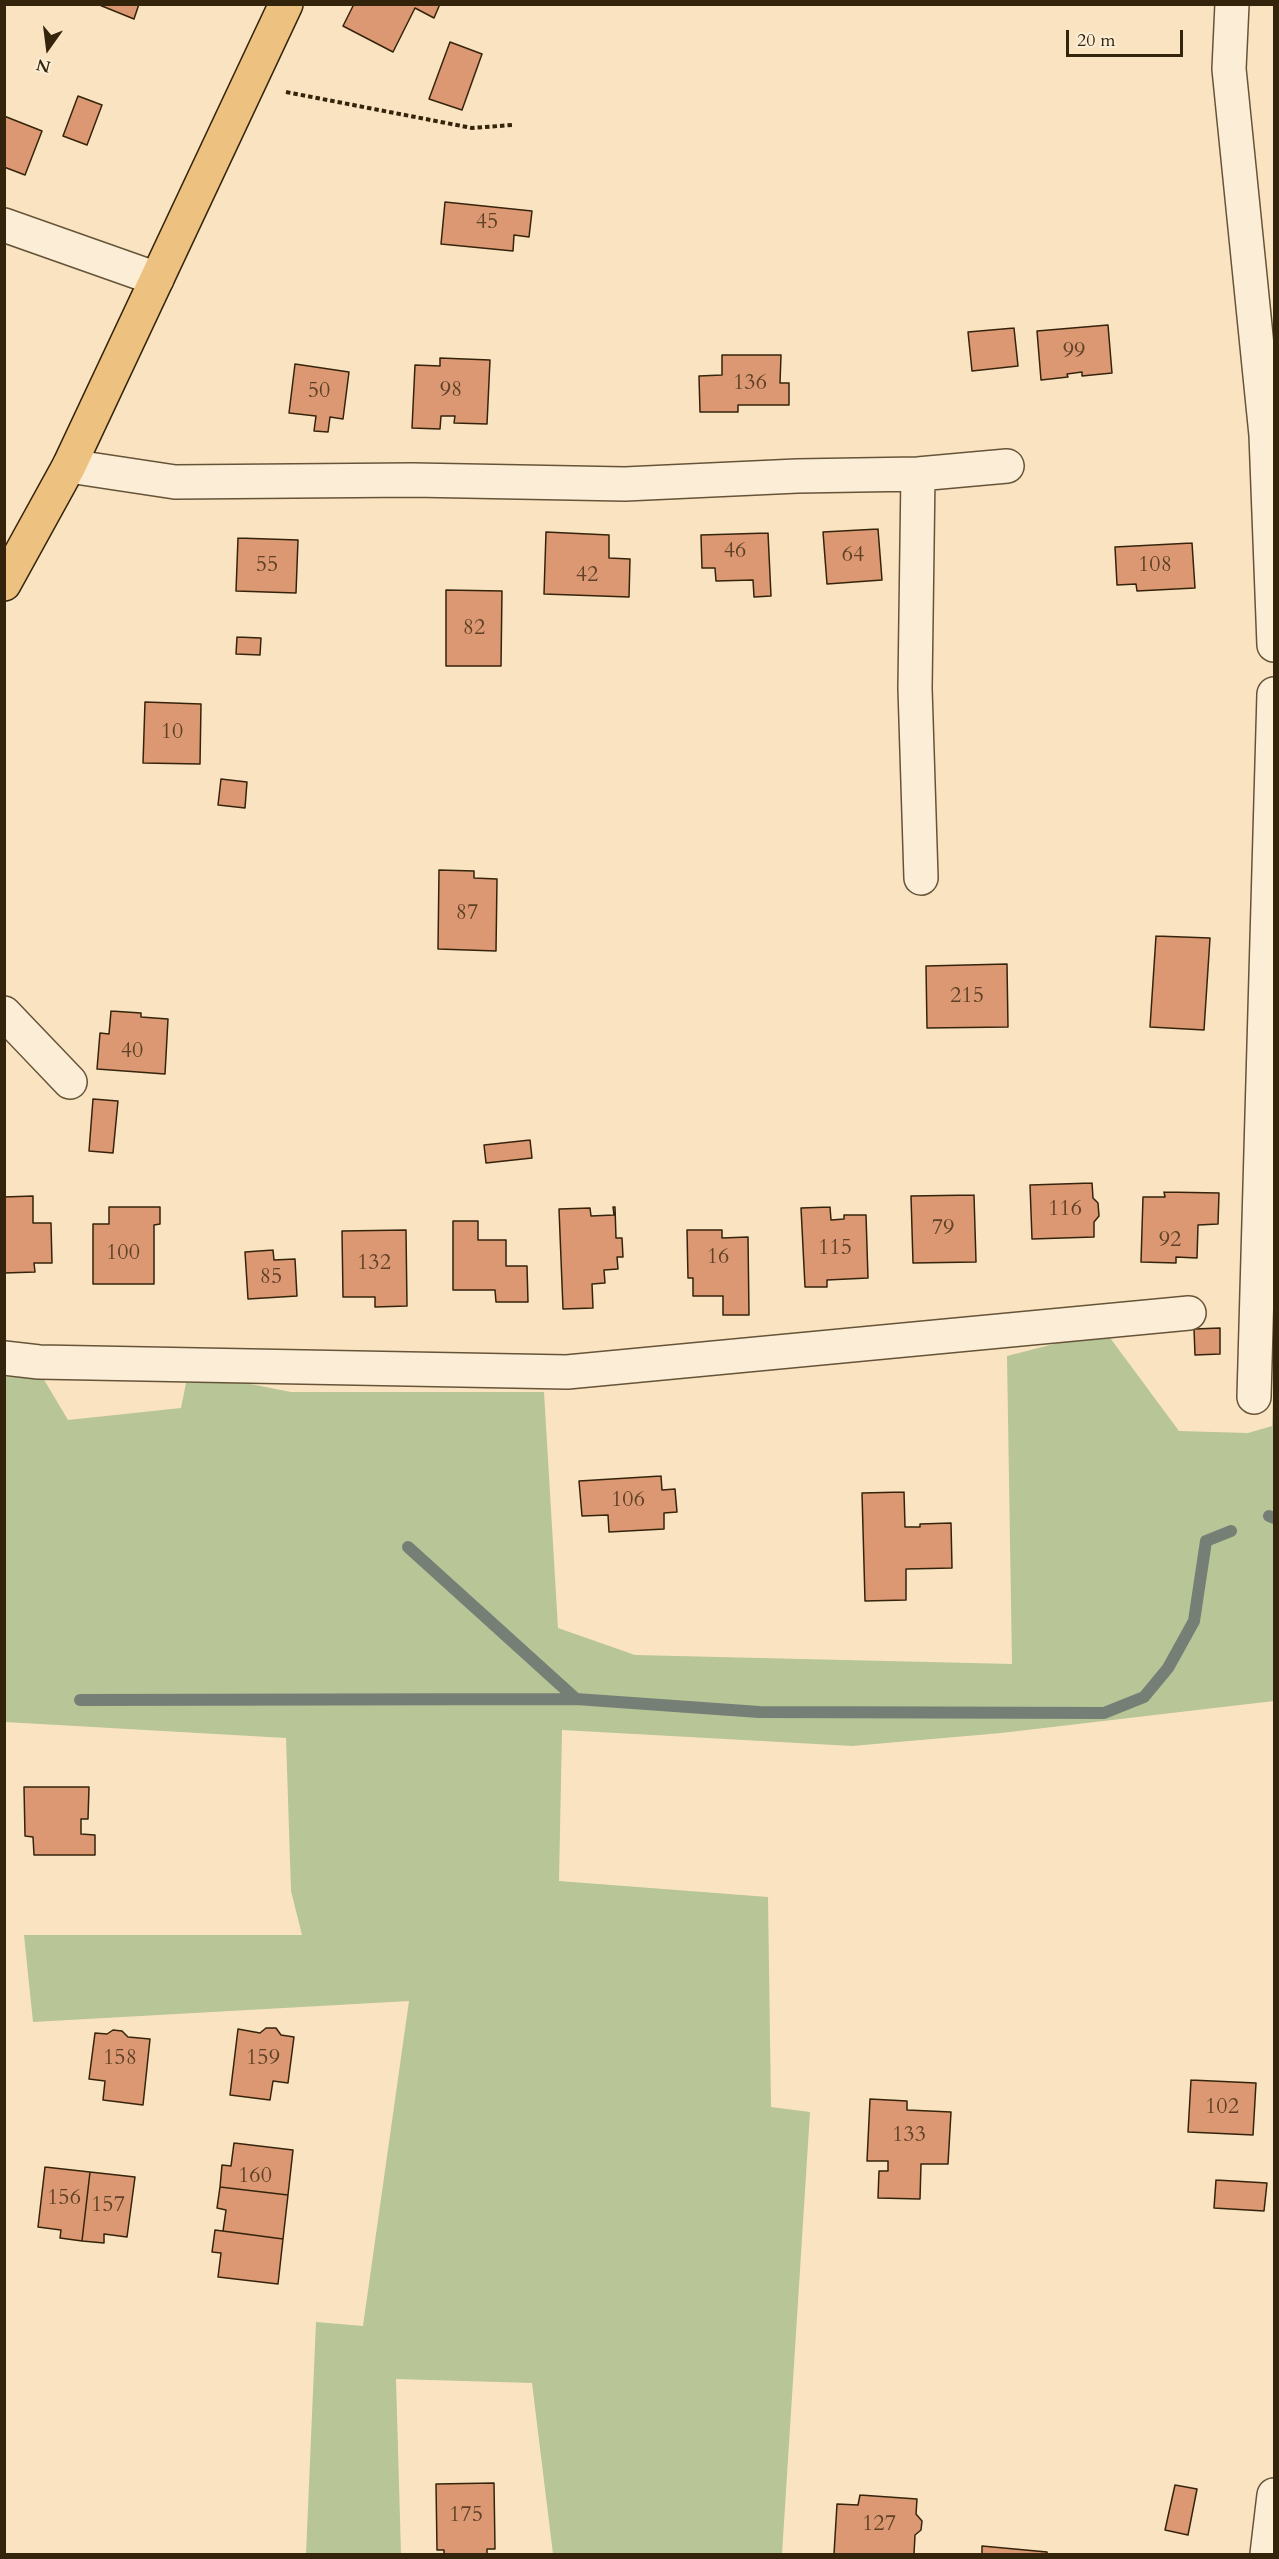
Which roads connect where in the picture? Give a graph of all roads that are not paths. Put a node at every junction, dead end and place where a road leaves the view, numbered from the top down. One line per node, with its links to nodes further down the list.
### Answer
1 (286, 4): 4 (main road)
2 (1232, 4): 9 (street)
3 (4, 225): 4 (street)
4 (157, 279): 5 (main road)
5 (69, 466): 7 (street); 8 (main road)
6 (1007, 466): 7 (street)
7 (918, 474): 11 (street)
8 (4, 584)
9 (1275, 645)
10 (1275, 694): 16 (street)
11 (921, 878)
12 (4, 1013): 13 (street)
13 (70, 1082)
14 (1189, 1313): 15 (street)
15 (4, 1358)
16 (1254, 1397)
17 (1275, 2495): 18 (street)
18 (1267, 2554)

